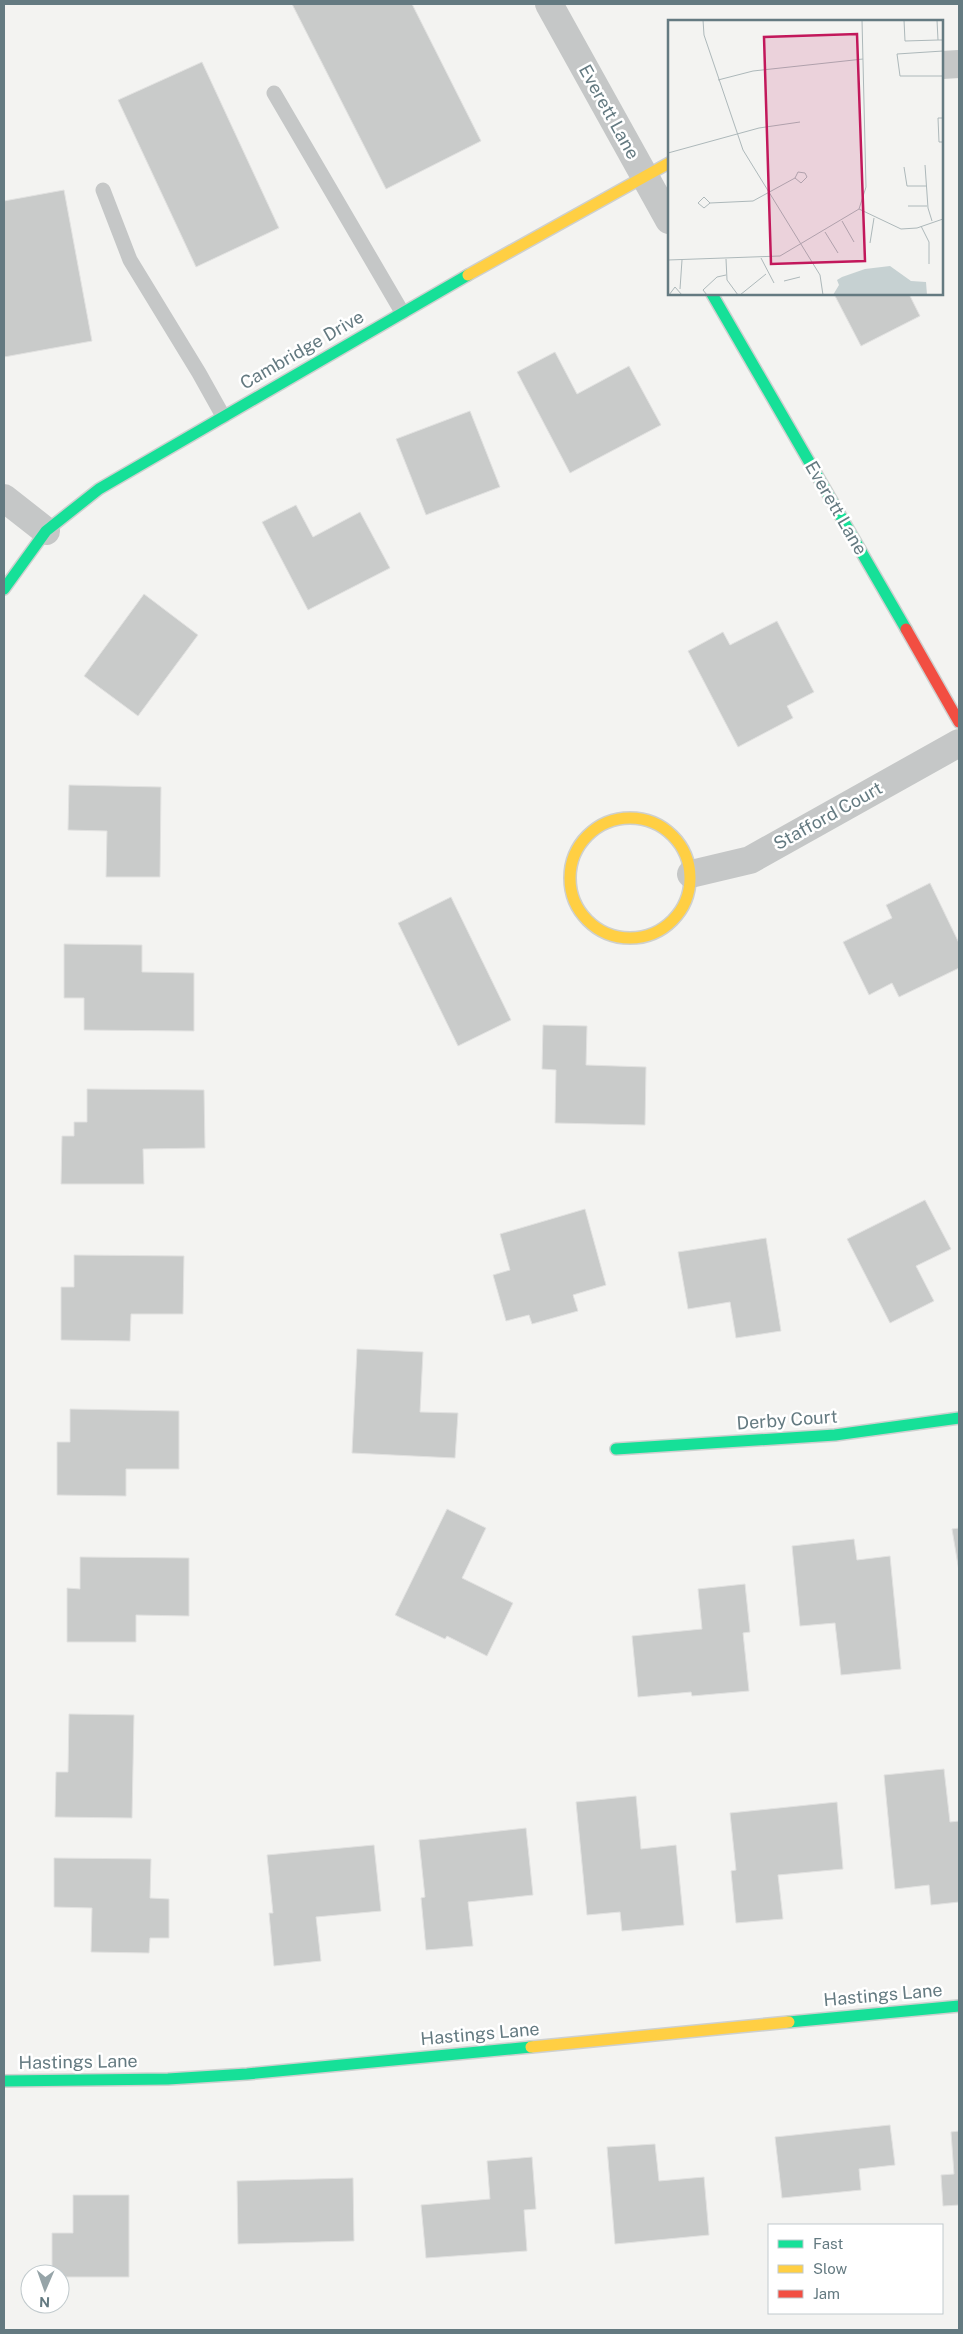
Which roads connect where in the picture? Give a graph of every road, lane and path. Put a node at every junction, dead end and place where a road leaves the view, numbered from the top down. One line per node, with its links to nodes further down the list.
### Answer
1 (549, 4): 6 (street, Everett Lane)
2 (959, 64): 3 (street)
3 (943, 65)
4 (274, 92): 10 (lane)
5 (668, 164): 6 (street, Cambridge Drive)
6 (645, 177): 8 (street, Everett Lane); 10 (street, Cambridge Drive)
7 (103, 190): 11 (lane)
8 (668, 218)
9 (713, 295): 15 (street, Everett Lane)
10 (402, 312): 11 (street, Cambridge Drive)
11 (222, 416): 13 (street, Cambridge Drive)
12 (4, 498): 13 (street)
13 (46, 530): 14 (street, Cambridge Drive)
14 (4, 589)
15 (959, 722)
16 (959, 743): 17 (street, Stafford Court)
17 (691, 874): 17 (street)
18 (959, 1418): 19 (street, Derby Court)
19 (616, 1449)
20 (959, 2006): 21 (street, Hastings Lane)
21 (4, 2081)

